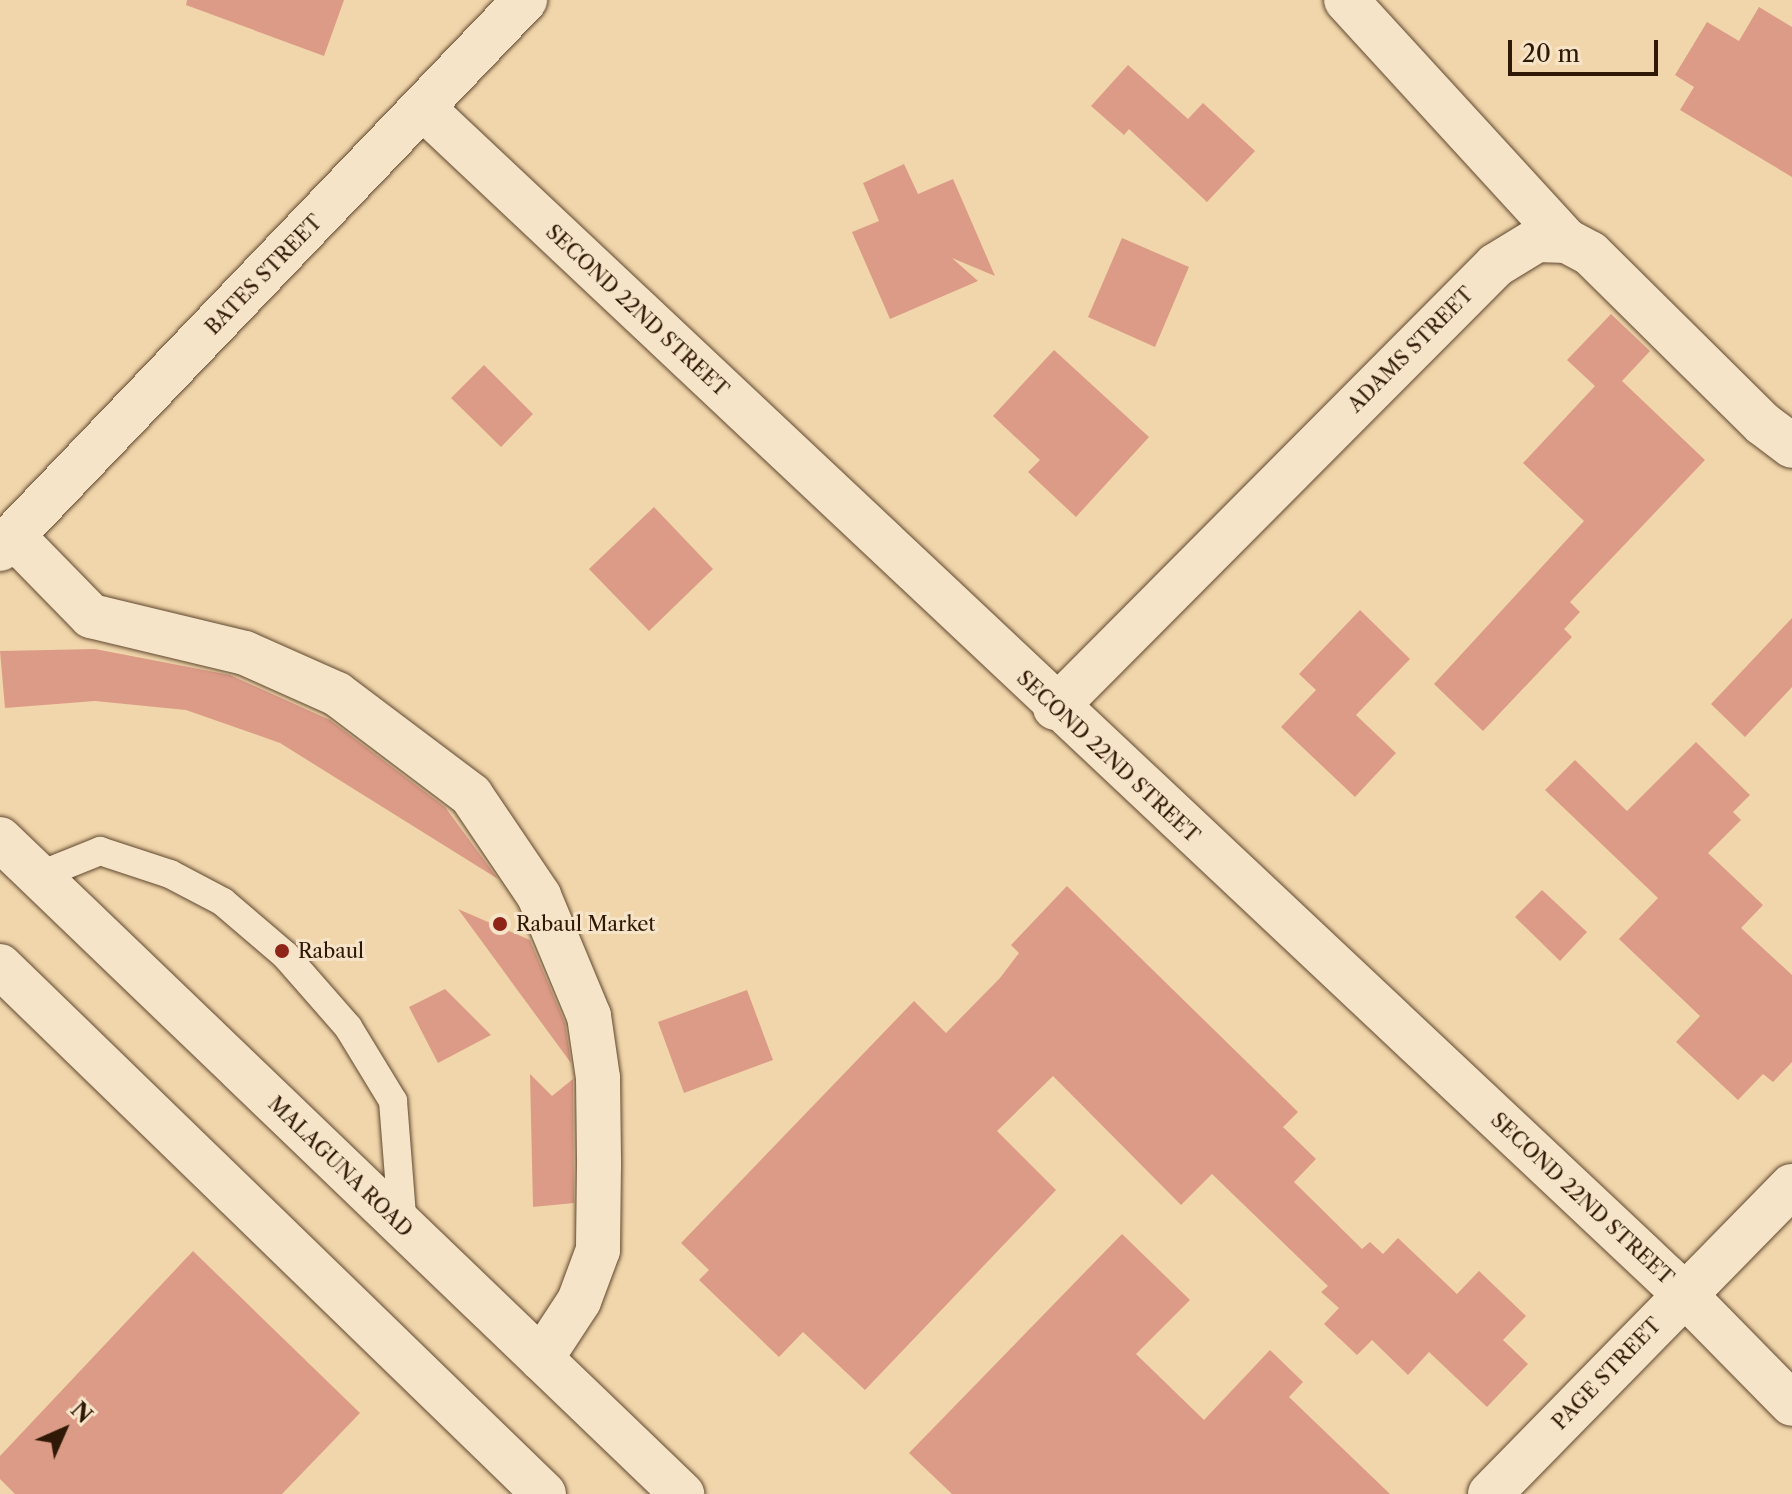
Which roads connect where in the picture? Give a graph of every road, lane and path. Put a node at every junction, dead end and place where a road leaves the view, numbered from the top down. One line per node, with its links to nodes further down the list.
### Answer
1 (525, 0): 3 (street, BATES STREET)
2 (1346, 0): 4 (street)
3 (424, 109): 6 (street, BATES STREET); 7 (street, SECOND 22ND STREET)
4 (1567, 241): 5 (street); 7 (street, ADAMS STREET)
5 (1792, 446)
6 (6, 542): 14 (street)
7 (1055, 708): 13 (street, SECOND 22ND STREET)
8 (0, 839): 9 (street, MALAGUNA ROAD)
9 (38, 876): 12 (street, MALAGUNA ROAD); 12 (lane)
10 (0, 966): 16 (street)
11 (1792, 1186): 13 (street, PAGE STREET)
12 (403, 1228): 14 (street, MALAGUNA ROAD)
13 (1684, 1294): 15 (street, SECOND 22ND STREET); 18 (street, PAGE STREET)
14 (541, 1359): 17 (street, MALAGUNA ROAD)
15 (1792, 1404)
16 (544, 1494)
17 (682, 1494)
18 (1490, 1494)

